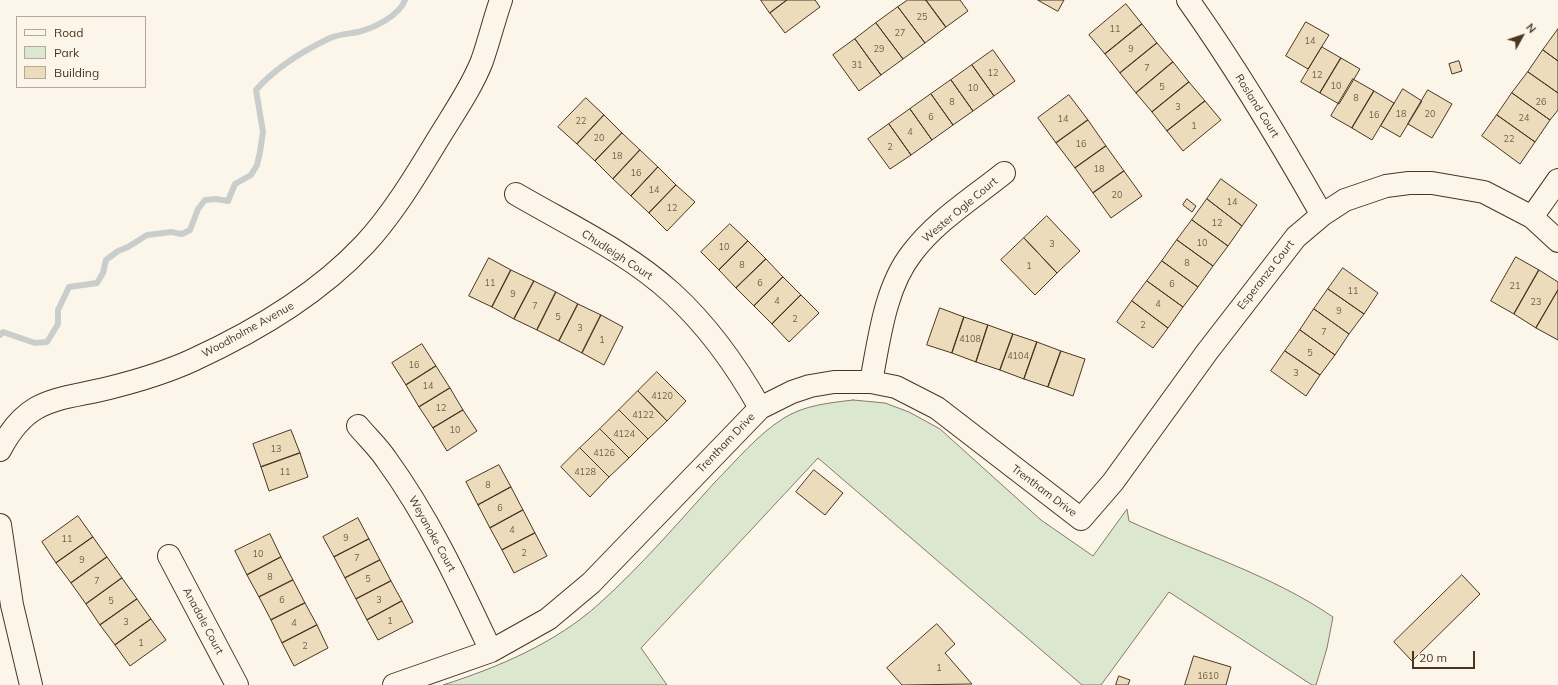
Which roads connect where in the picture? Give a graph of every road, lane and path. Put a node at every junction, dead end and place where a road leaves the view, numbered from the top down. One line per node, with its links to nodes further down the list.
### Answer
1 (501, 0): 12 (street, Woodholme Avenue)
2 (1188, 0): 6 (street, Rosland Court)
3 (1004, 173): 9 (street, Wester Ogle Court)
4 (1558, 180): 7 (street)
5 (516, 194): 10 (street, Chudleigh Court)
6 (1322, 215): 7 (street, Esperanza Court); 13 (street, Esperanza Court)
7 (1532, 217): 8 (street, Esperanza Court)
8 (1558, 241)
9 (871, 382): 10 (street, Trentham Drive); 13 (street, Trentham Drive)
10 (760, 408): 16 (street, Trentham Drive)
11 (358, 426): 16 (street, Weyanoke Court)
12 (0, 450)
13 (1081, 519)
14 (0, 525): 17 (street)
15 (169, 556): 18 (street, Anadale Court)
16 (491, 651): 19 (street, Trentham Drive)
17 (31, 685)
18 (237, 685)
19 (394, 685)

